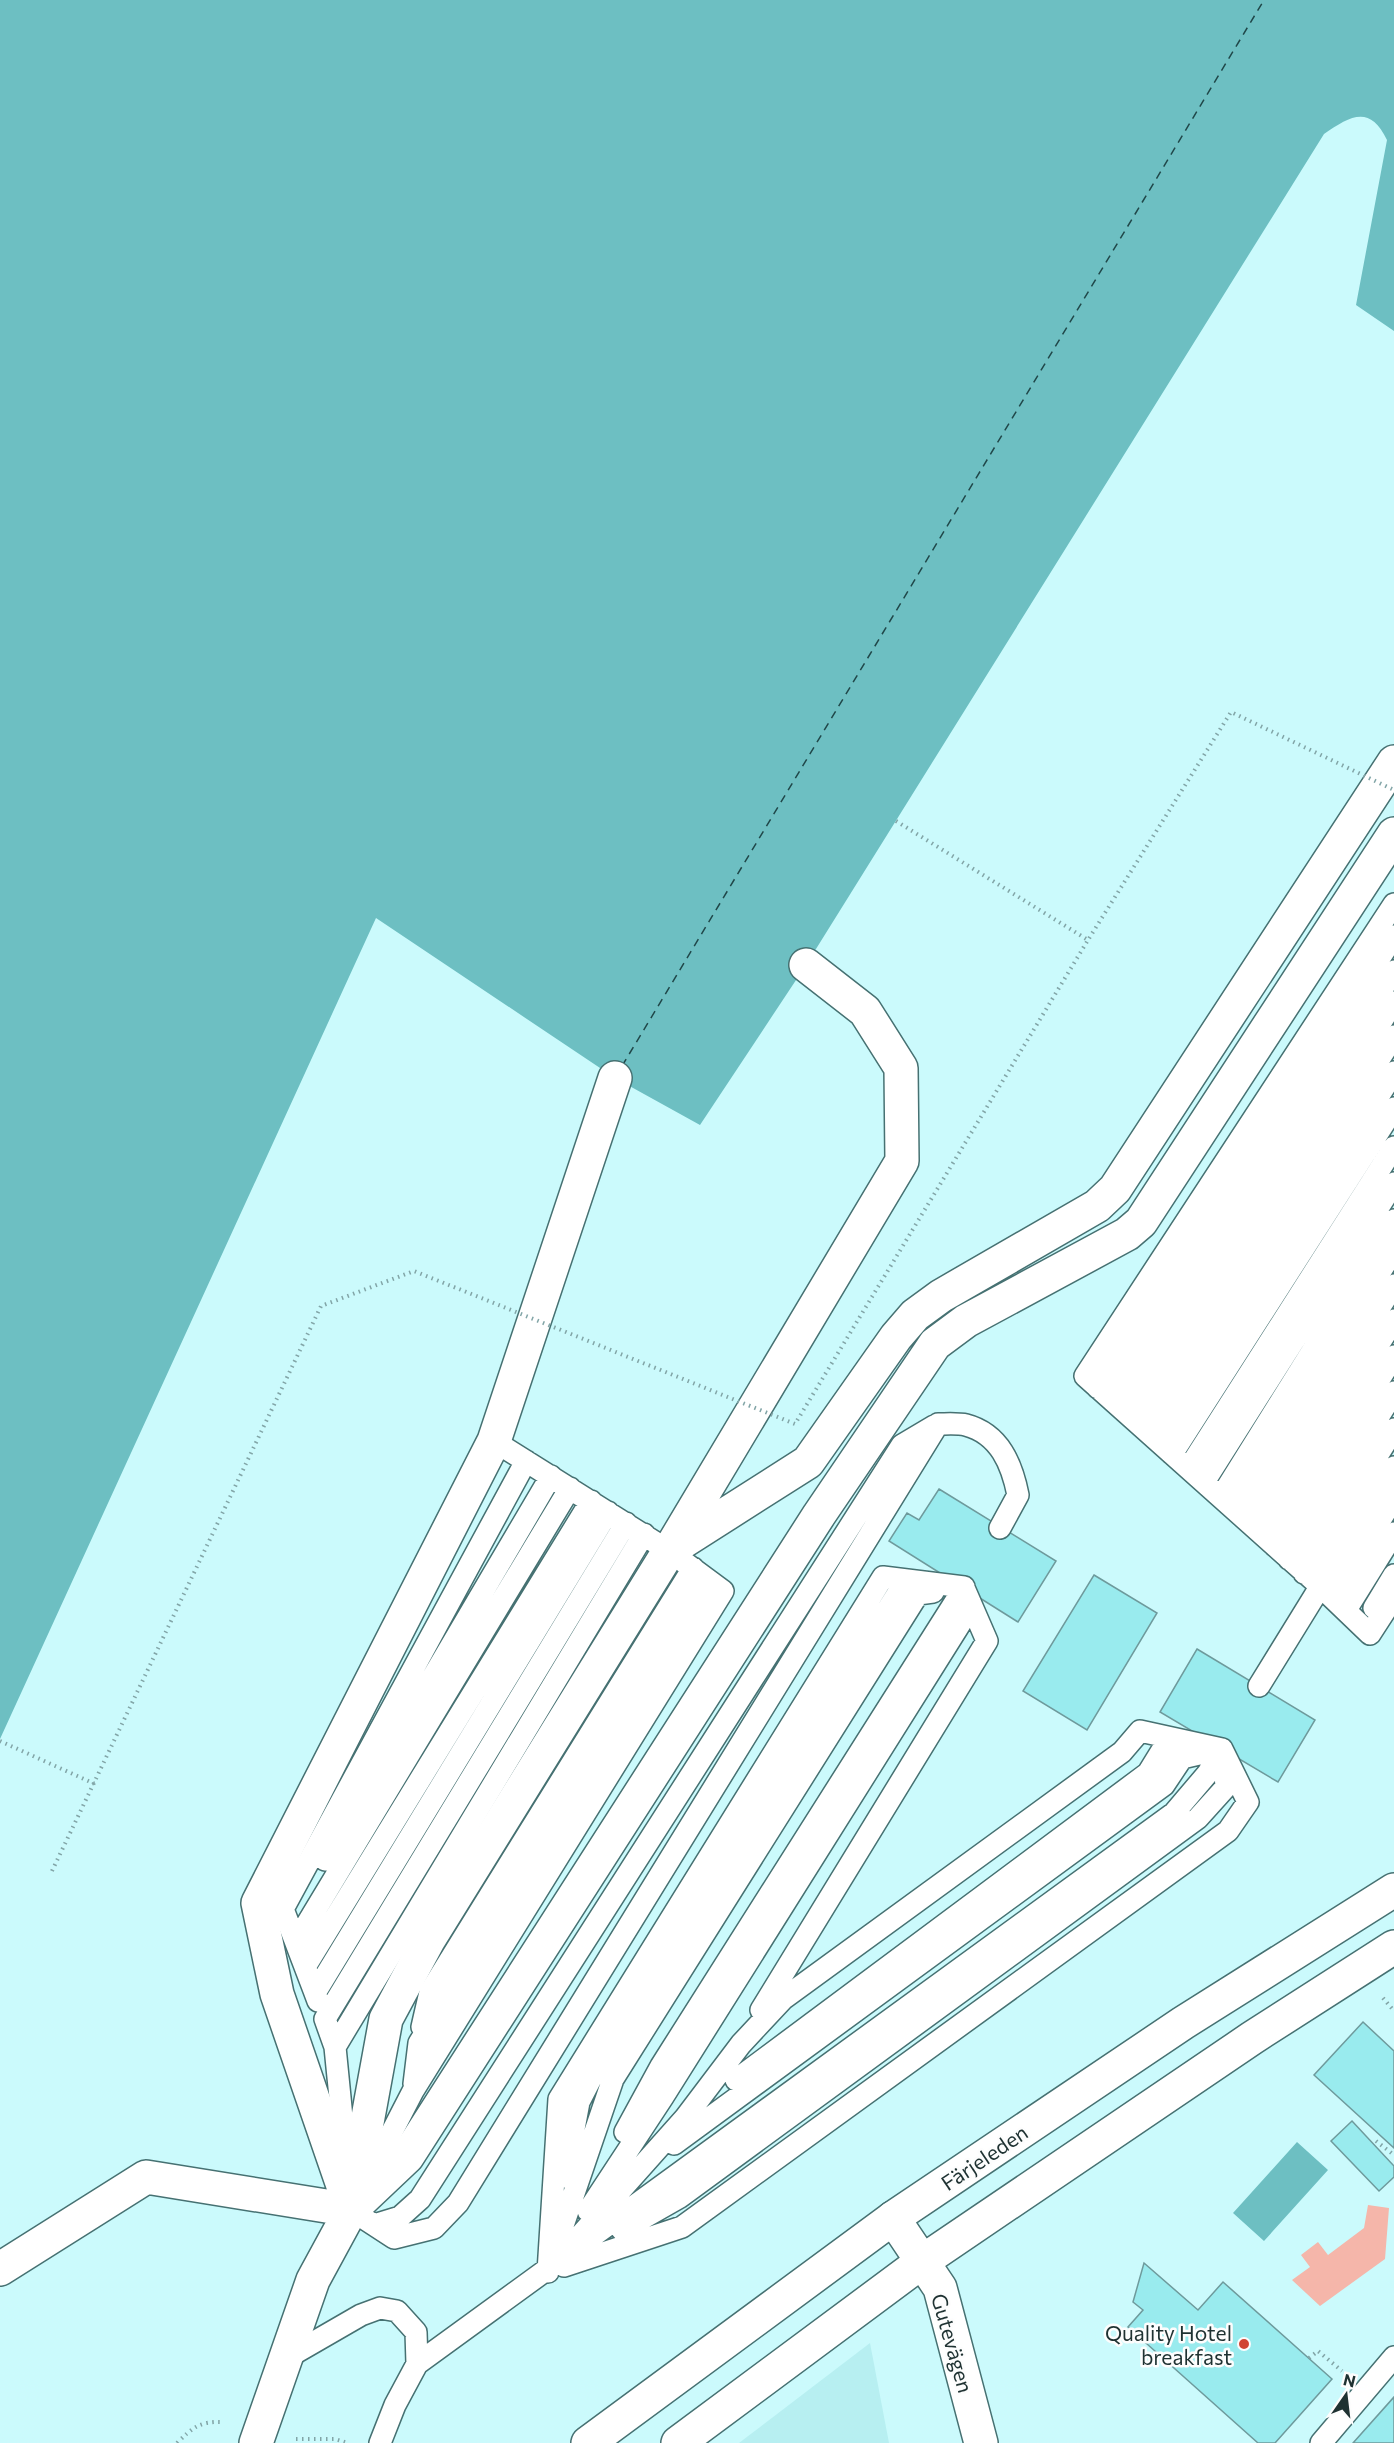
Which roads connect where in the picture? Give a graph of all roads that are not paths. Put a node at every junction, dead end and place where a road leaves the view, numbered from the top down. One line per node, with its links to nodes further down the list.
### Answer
1 (1394, 762): 35 (street)
2 (1391, 845): 53 (street)
3 (1394, 904): 19 (lane)
4 (1394, 936): 19 (lane)
5 (806, 965): 35 (street)
6 (1394, 971): 19 (lane)
7 (1394, 1002): 23 (lane)
8 (1394, 1036): 23 (lane)
9 (1394, 1072): 23 (lane)
10 (615, 1078): 24 (street)
11 (1394, 1108): 23 (lane)
12 (1394, 1147): 27 (lane)
13 (1394, 1183): 27 (lane)
14 (1394, 1220): 34 (lane)
15 (1394, 1250): 34 (lane)
16 (1394, 1285): 34 (lane)
17 (1394, 1320): 34 (lane)
18 (1394, 1356): 34 (lane)
19 (1098, 1388): 23 (lane)
20 (1394, 1392): 34 (lane)
21 (938, 1424): 32 (lane); 53 (lane); 53 (lane)
22 (1394, 1429): 34 (lane)
23 (1150, 1434): 27 (lane)
24 (494, 1441): 25 (lane); 53 (street)
25 (526, 1461): 28 (lane); 43 (lane)
26 (1394, 1467): 34 (lane)
27 (1196, 1475): 34 (lane)
28 (550, 1476): 29 (lane); 43 (lane)
29 (570, 1488): 31 (lane); 43 (lane)
30 (1394, 1498): 34 (lane)
31 (608, 1512): 35 (lane); 45 (lane); 46 (lane); 47 (lane)
32 (1000, 1528)
33 (1394, 1533): 34 (lane)
34 (1282, 1552): 39 (lane); 40 (lane)
35 (679, 1558): 49 (lane); 50 (lane); 50 (lane); 53 (street)
36 (1394, 1575): 39 (lane)
37 (964, 1587): 48 (lane); 57 (lane); 57 (lane); 57 (lane)
38 (1394, 1597): 39 (lane)
39 (1362, 1626)
40 (1260, 1686)
41 (1222, 1749): 48 (lane); 51 (lane); 52 (lane); 57 (lane); 57 (lane)
42 (1394, 1890): 54 (street, Färjeleden)
43 (292, 1932): 45 (lane)
44 (1394, 1947): 55 (street)
45 (305, 1967): 46 (lane)
46 (315, 1993): 47 (lane)
47 (325, 2019): 49 (lane)
48 (741, 2044): 51 (lane)
49 (335, 2047): 53 (lane)
50 (413, 2091): 53 (lane)
51 (685, 2118): 52 (lane)
52 (640, 2169): 57 (lane)
53 (362, 2218): 56 (street); 59 (street)
54 (893, 2218): 55 (street, Gutevägen); 63 (street, Färjeleden)
55 (923, 2261): 64 (street); 65 (street, Gutevägen)
56 (0, 2270)
57 (548, 2272): 60 (lane)
58 (1394, 2357): 66 (lane)
59 (283, 2360): 60 (lane); 61 (street)
60 (417, 2364): 62 (lane)
61 (256, 2443)
62 (380, 2443)
63 (588, 2443)
64 (678, 2443)
65 (981, 2443)
66 (1321, 2443)

